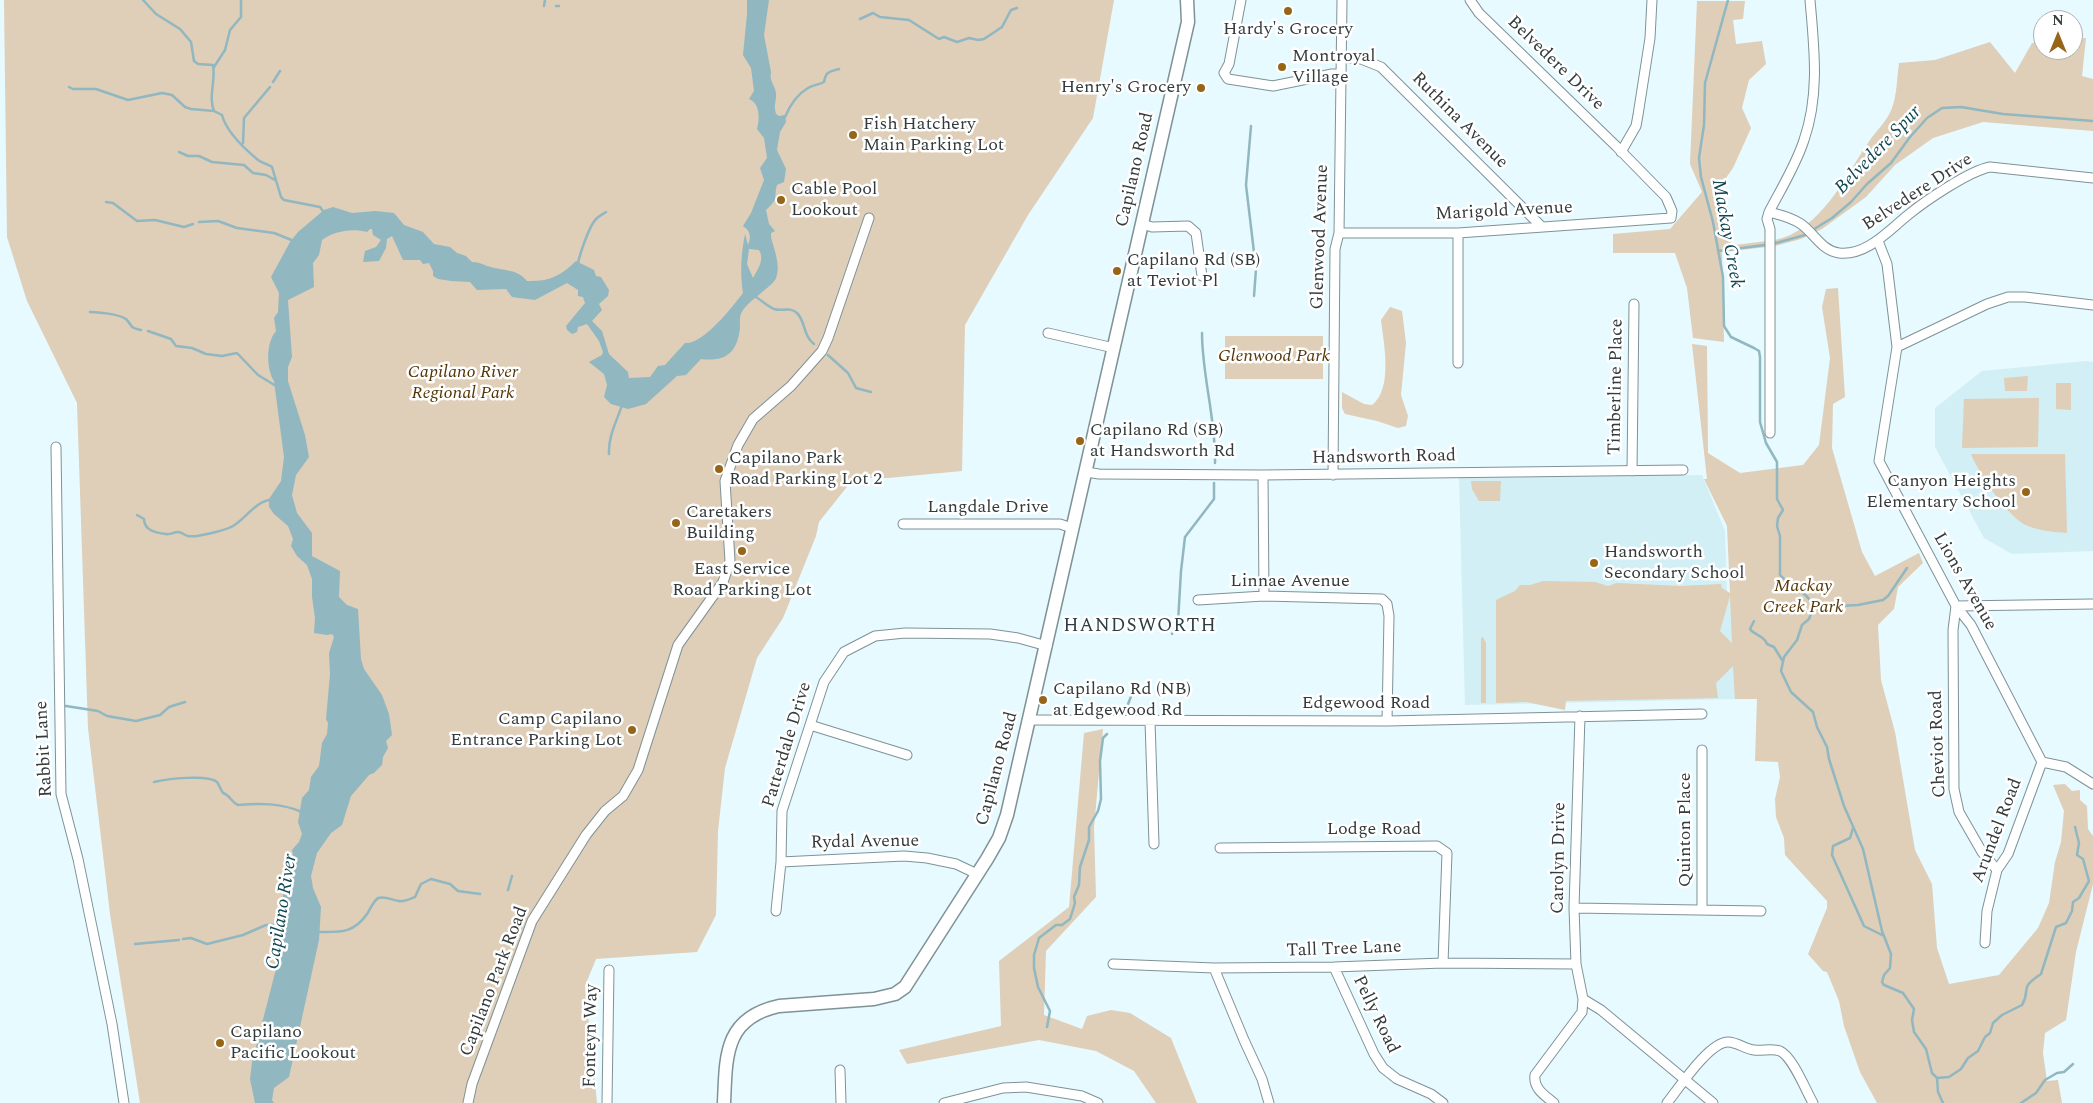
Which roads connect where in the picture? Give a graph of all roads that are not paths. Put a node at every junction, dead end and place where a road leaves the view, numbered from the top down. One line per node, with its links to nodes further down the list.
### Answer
1 (1188, 0): 14 (main road, Capilano Road)
2 (1241, 0): 8 (street)
3 (1342, 0): 7 (street, Glenwood Avenue)
4 (1470, 0): 9 (street, Belvedere Drive)
5 (1652, 0): 9 (street)
6 (1810, 0): 11 (street)
7 (1342, 57): 8 (street, Glenwood Avenue); 15 (street, Ruthina Avenue)
8 (1341, 74): 16 (street, Glenwood Avenue)
9 (1621, 152): 13 (street, Belvedere Drive)
10 (2093, 178): 18 (street, Belvedere Drive)
11 (1768, 212): 18 (street, Belvedere Drive); 26 (street)
12 (869, 218): 70 (street, Capilano Park Road)
13 (1671, 218): 15 (street, Marigold Avenue)
14 (1142, 224): 19 (street); 24 (main road, Capilano Road)
15 (1542, 227): 17 (street, Marigold Avenue)
16 (1339, 233): 17 (street, Marigold Avenue); 32 (street, Glenwood Avenue)
17 (1458, 233): 25 (street)
18 (1878, 240): 23 (street, Lions Avenue)
19 (1202, 276)
20 (1634, 304): 29 (street, Timberline Place)
21 (2093, 305): 23 (street)
22 (1048, 333): 24 (street)
23 (1897, 347): 38 (street, Lions Avenue)
24 (1114, 348): 30 (main road, Capilano Road)
25 (1458, 363)
26 (1770, 433)
27 (56, 447): 69 (street, Rabbit Lane)
28 (1683, 470): 29 (street, Handsworth Road)
29 (1632, 471): 32 (street, Handsworth Road)
30 (1086, 472): 31 (street, Handsworth Road); 34 (main road, Capilano Road)
31 (1263, 475): 32 (street, Handsworth Road); 35 (street)
32 (1334, 475)
33 (903, 524): 34 (street, Langdale Drive)
34 (1072, 528): 39 (main road, Capilano Road)
35 (1264, 596): 36 (street, Linnae Avenue); 44 (street, Linnae Avenue)
36 (1198, 600)
37 (2093, 604): 38 (street)
38 (1956, 606): 48 (street, Lions Avenue); 53 (street, Cheviot Road)
39 (1047, 646): 42 (main road, Capilano Road); 45 (street, Patterdale Drive)
40 (1702, 714): 41 (street, Edgewood Road)
41 (1580, 716): 44 (street, Edgewood Road); 55 (street, Carolyn Drive)
42 (1030, 720): 43 (street, Edgewood Road); 54 (main road, Capilano Road)
43 (1150, 721): 44 (street, Edgewood Road); 50 (street)
44 (1387, 721)
45 (810, 725): 47 (street); 52 (street, Patterdale Drive)
46 (1702, 750): 56 (street, Quinton Place)
47 (907, 754)
48 (2042, 762): 49 (street); 53 (street, Arundel Road)
49 (2093, 784)
50 (1154, 844)
51 (1220, 848): 60 (street, Lodge Road)
52 (781, 862): 54 (street, Rydal Avenue); 57 (street, Patterdale Drive)
53 (1997, 870): 59 (street, Arundel Road)
54 (977, 874): 72 (main road, Capilano Road)
55 (1574, 908): 56 (street, Quinton Place); 62 (street, Carolyn Drive)
56 (1702, 909): 58 (street, Quinton Place)
57 (776, 911)
58 (1761, 911)
59 (1985, 942)
60 (1443, 963): 62 (street, Tall Tree Lane); 63 (street, Tall Tree Lane)
61 (1113, 964): 64 (street, Tall Tree Lane)
62 (1576, 964): 66 (street, Carolyn Drive)
63 (1334, 967): 64 (street, Tall Tree Lane); 77 (street, Pelly Road)
64 (1214, 968): 76 (street)
65 (609, 970): 71 (street, Fonteyn Way)
66 (1583, 999): 68 (street); 78 (street)
67 (840, 1070): 73 (street)
68 (1686, 1080): 79 (street); 80 (street); 81 (street)
69 (124, 1103)
70 (468, 1103)
71 (607, 1103)
72 (724, 1103)
73 (841, 1103)
74 (944, 1103): 75 (street)
75 (1098, 1103)
76 (1269, 1103)
77 (1444, 1103)
78 (1554, 1103)
79 (1667, 1103)
80 (1714, 1103)
81 (1813, 1103)

